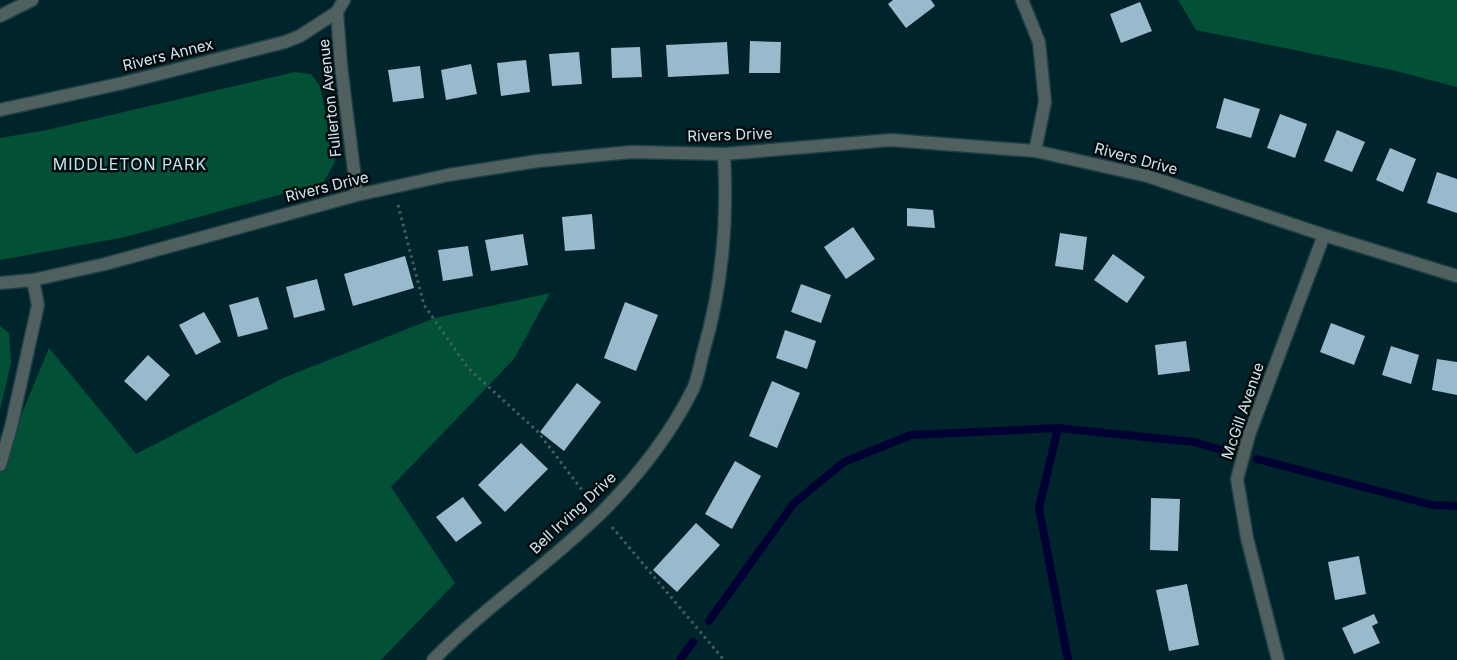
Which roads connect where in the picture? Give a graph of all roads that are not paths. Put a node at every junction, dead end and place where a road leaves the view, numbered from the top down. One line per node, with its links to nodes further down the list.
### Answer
1 (32, 0): 5 (street)
2 (344, 0): 4 (street)
3 (1022, 0): 7 (street)
4 (337, 12): 6 (street, Rivers Annex); 9 (street, Fullerton Avenue)
5 (0, 16)
6 (0, 110)
7 (1036, 151): 8 (street, Rivers Drive); 10 (street, Rivers Drive)
8 (724, 154): 9 (street, Rivers Drive); 15 (street, Bell Irving Drive)
9 (357, 195): 12 (street, Rivers Drive)
10 (1324, 235): 11 (street, Rivers Drive); 16 (street, McGill Avenue)
11 (1457, 276)
12 (33, 280): 13 (street, Rivers Drive); 14 (street)
13 (0, 283)
14 (0, 465)
15 (434, 659)
16 (1278, 660)

